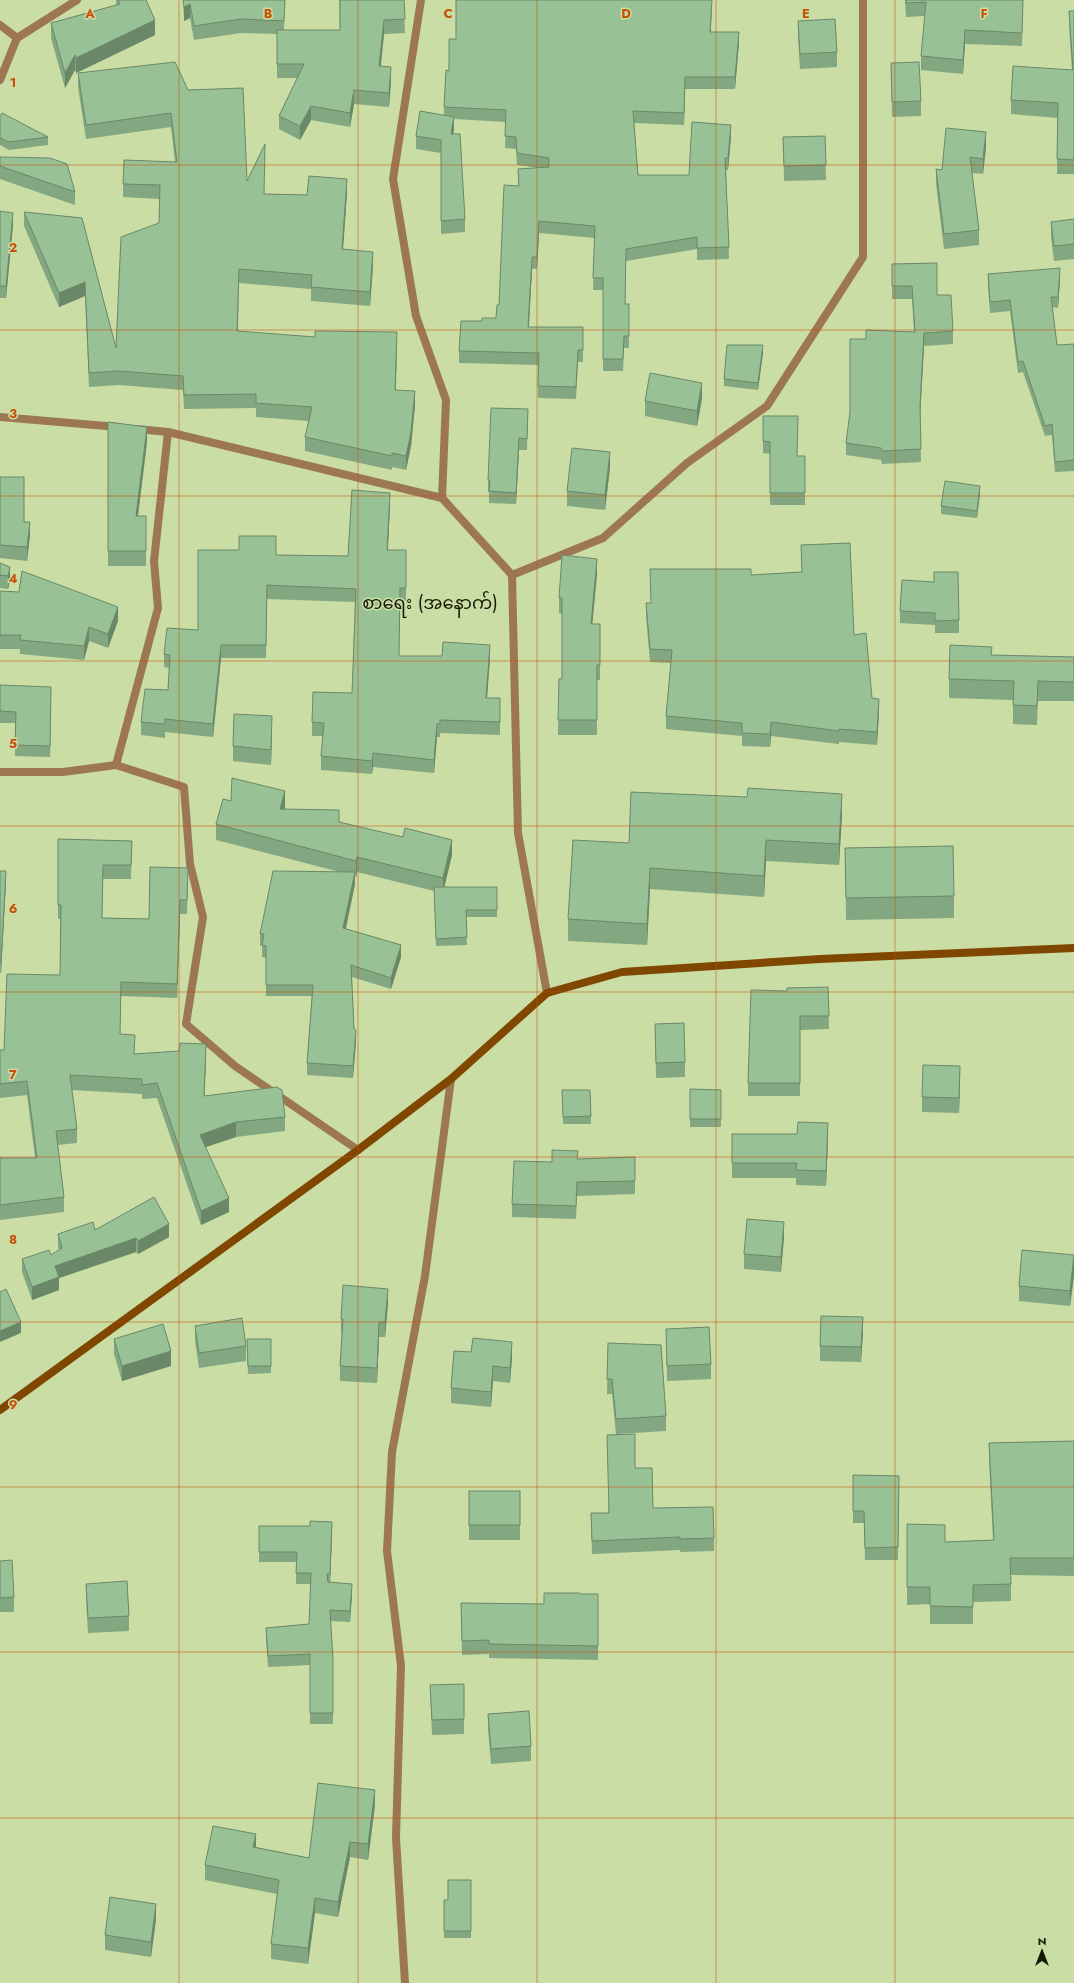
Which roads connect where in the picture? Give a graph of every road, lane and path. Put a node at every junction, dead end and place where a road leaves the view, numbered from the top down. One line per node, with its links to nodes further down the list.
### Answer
1 (77, 0): 5 (street)
2 (421, 0): 9 (street)
3 (862, 0): 10 (street)
4 (0, 25): 5 (street)
5 (17, 38): 6 (street)
6 (0, 80)
7 (0, 417): 8 (street)
8 (168, 432): 9 (street); 11 (street)
9 (442, 498): 10 (street)
10 (512, 575): 14 (street)
11 (116, 765): 12 (street); 16 (street)
12 (0, 772)
13 (1074, 948): 14 (street)
14 (547, 992): 15 (street)
15 (451, 1080): 16 (street); 18 (street)
16 (358, 1150): 17 (street)
17 (0, 1410)
18 (404, 1983)

